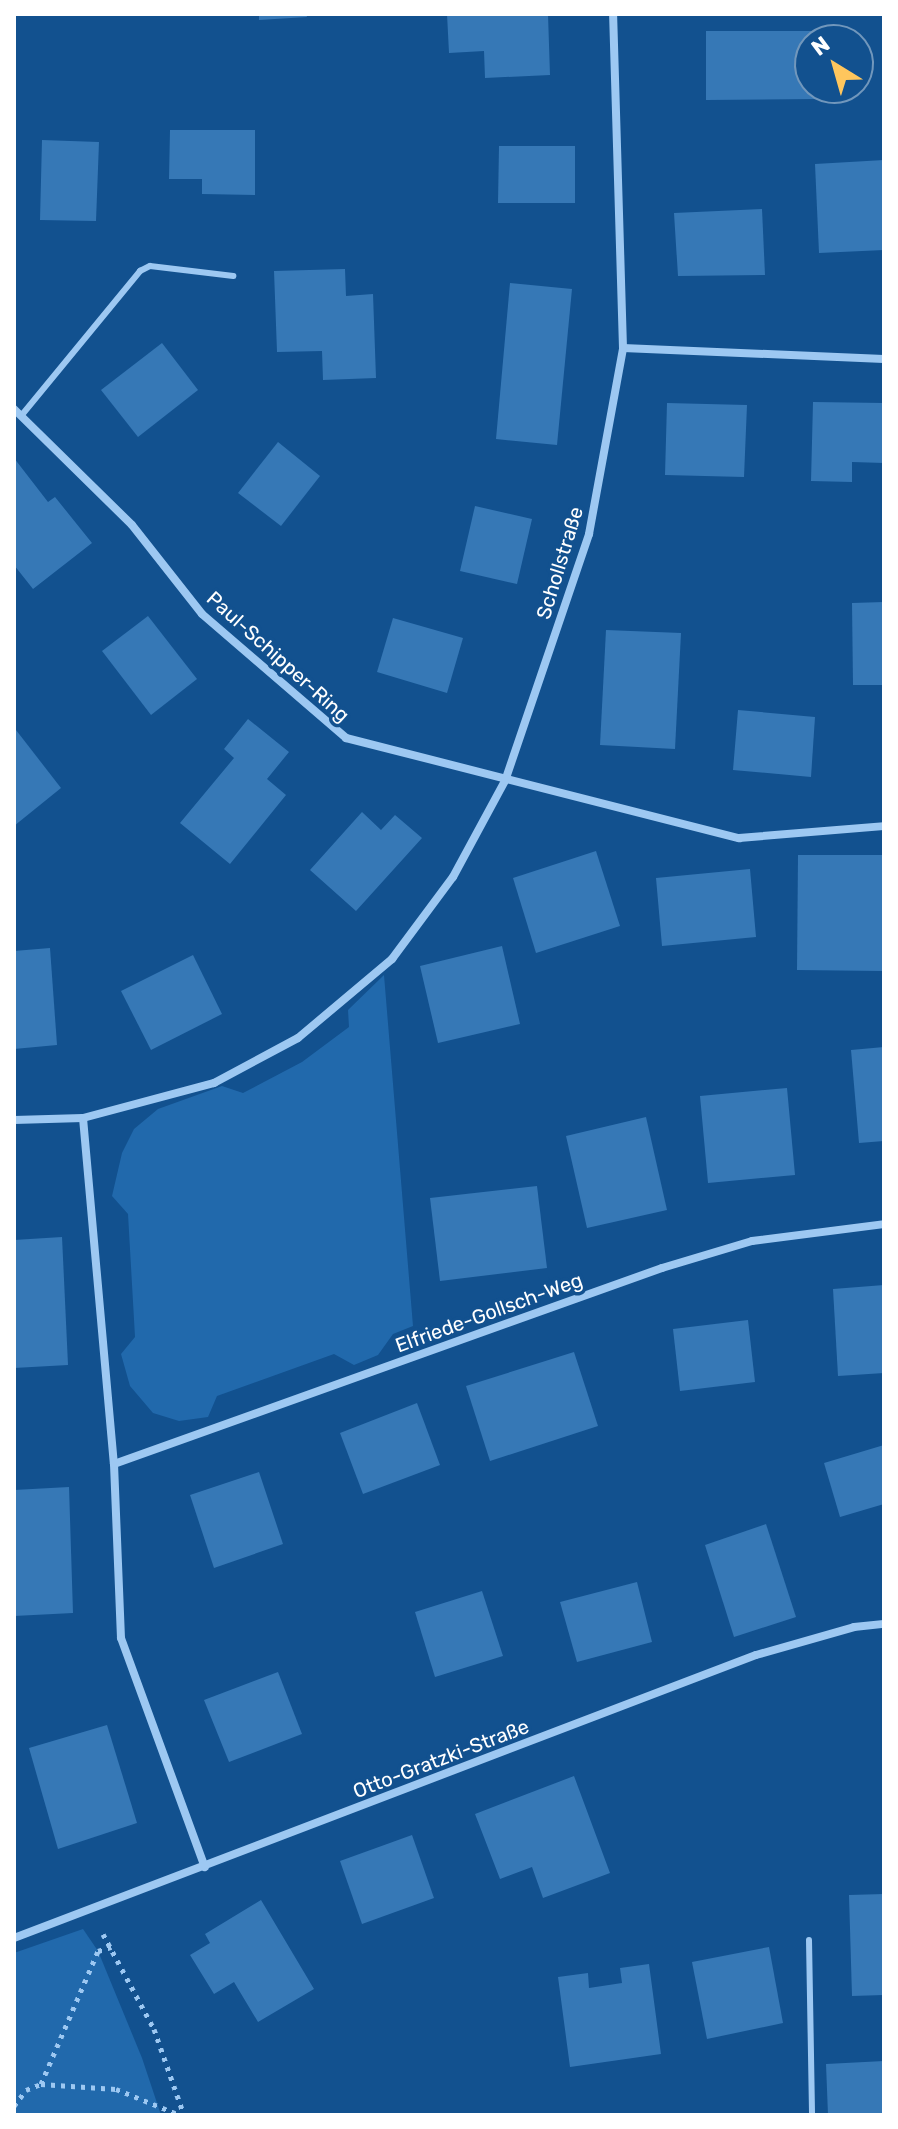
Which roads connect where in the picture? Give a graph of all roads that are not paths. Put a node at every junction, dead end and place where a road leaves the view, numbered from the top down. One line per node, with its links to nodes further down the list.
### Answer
1 (613, 14): 3 (street, Schollstraße)
2 (233, 276): 5 (lane)
3 (623, 348): 4 (street); 6 (street, Schollstraße)
4 (884, 359)
5 (18, 413): 6 (street, Paul-Schipper-Ring)
6 (505, 781): 7 (street, Paul-Schipper-Ring); 8 (street)
7 (884, 826)
8 (83, 1118): 9 (street); 11 (street)
9 (14, 1120)
10 (884, 1224): 11 (street, Elfriede-Gollsch-Weg)
11 (114, 1464): 13 (street)
12 (884, 1624): 13 (street, Otto-Gratzki-Straße)
13 (205, 1867): 14 (street, Otto-Gratzki-Straße)
14 (14, 1938)
15 (809, 1940): 16 (lane)
16 (812, 2115)

